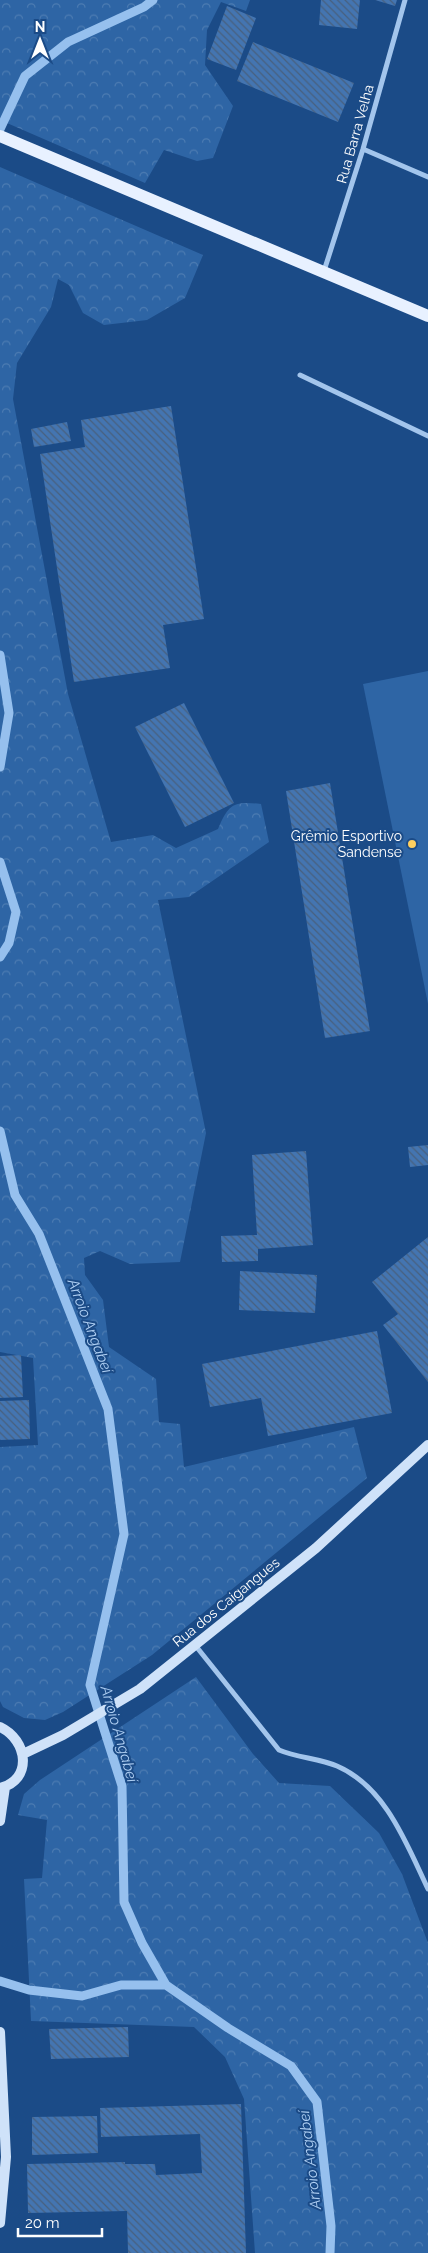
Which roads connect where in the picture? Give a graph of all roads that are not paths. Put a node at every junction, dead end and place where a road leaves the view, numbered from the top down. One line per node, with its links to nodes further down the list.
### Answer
1 (404, 0): 3 (street, Rua Barra Velha)
2 (0, 136): 5 (main road)
3 (363, 149): 4 (street); 5 (street, Rua Barra Velha)
4 (428, 177)
5 (323, 274): 6 (main road)
6 (428, 316)
7 (300, 375): 8 (street)
8 (428, 436)
9 (428, 1445): 10 (street, Rua dos Caigangues)
10 (195, 1645): 12 (street, Rua dos Caigangues); 15 (street)
11 (0, 1727): 12 (street)
12 (23, 1754): 13 (street)
13 (2, 1788): 14 (street)
14 (0, 1821)
15 (428, 1889)
16 (0, 2032): 17 (street)
17 (0, 2222)

